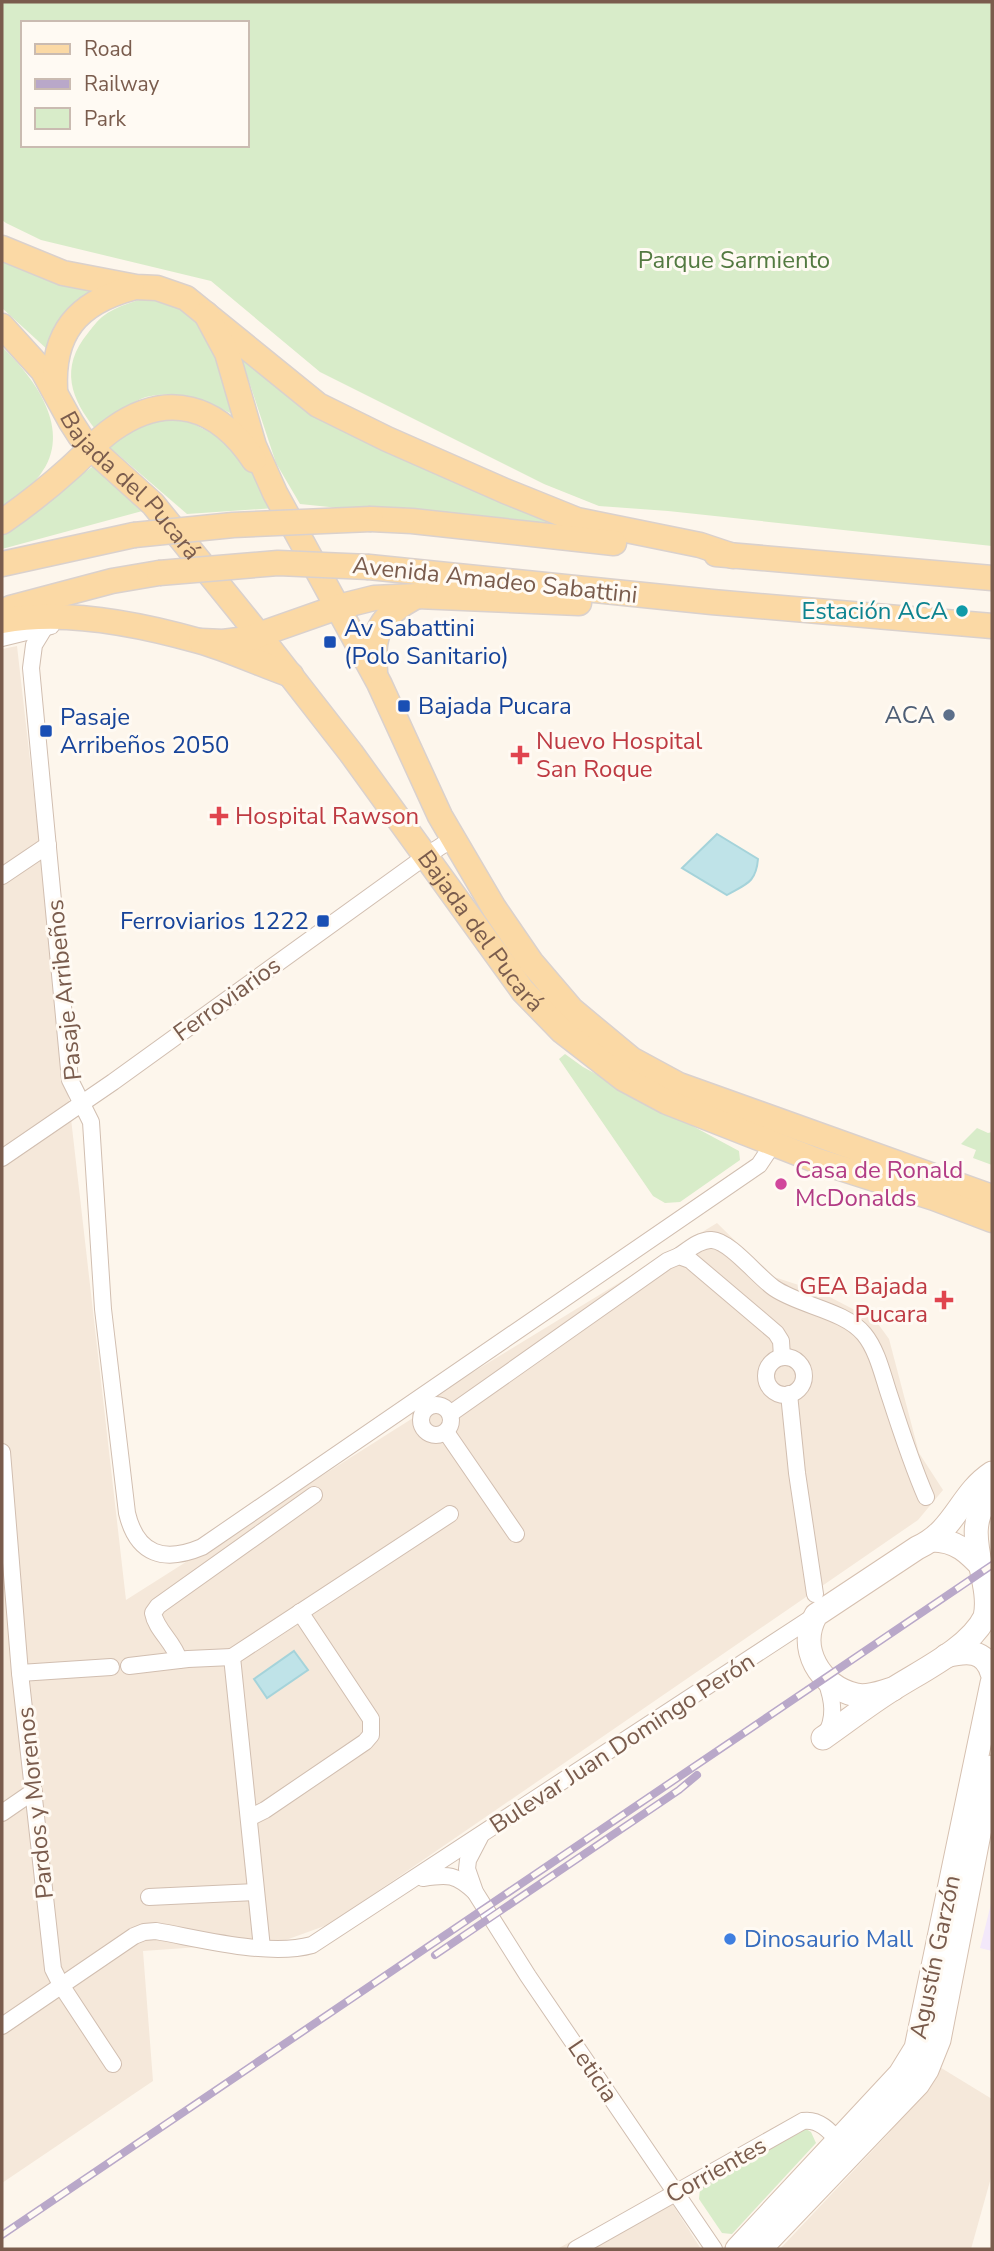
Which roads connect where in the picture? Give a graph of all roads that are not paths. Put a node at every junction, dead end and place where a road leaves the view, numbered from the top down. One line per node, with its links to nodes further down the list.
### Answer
1 (2, 248): 2 (main road)
2 (136, 287): 3 (main road); 5 (main road)
3 (206, 314): 7 (main road, Bajada del Pucará); 9 (main road)
4 (2, 326): 5 (main road, Bajada del Pucará)
5 (56, 392): 6 (main road, Bajada del Pucará)
6 (91, 448): 7 (main road); 8 (main road); 20 (main road, Bajada del Pucará)
7 (275, 493): 14 (main road, Bajada del Pucará)
8 (2, 522)
9 (733, 556): 10 (main road, Avenida Amadeo Sabattini, bridge); 11 (main road, Avenida Amadeo Sabattini)
10 (2, 564)
11 (992, 578)
12 (417, 596): 13 (main road); 14 (main road); 24 (main road)
13 (712, 602): 15 (main road, Avenida Amadeo Sabattini, bridge); 18 (main road, Avenida Amadeo Sabattini)
14 (338, 607): 20 (main road); 24 (main road, Bajada del Pucará)
15 (2, 610)
16 (84, 618): 17 (main road); 19 (street); 22 (main road)
17 (2, 621)
18 (992, 626)
19 (46, 628): 21 (street); 26 (street, Pasaje Arribeños)
20 (259, 635): 22 (main road); 23 (main road, Bajada del Pucará)
21 (2, 638)
22 (201, 641): 23 (main road)
23 (290, 675): 27 (main road, Bajada del Pucará)
24 (375, 676): 25 (main road, Bajada del Pucará)
25 (452, 839): 27 (street, Ferroviarios); 30 (main road, Bajada del Pucará)
26 (48, 845): 28 (street); 29 (street, Pasaje Arribeños)
27 (426, 856): 29 (street, Ferroviarios); 31 (main road, Bajada del Pucará)
28 (2, 876)
29 (82, 1102): 31 (street, Pasaje Arribeños); 32 (street, Ferroviarios)
30 (792, 1126): 34 (main road); 35 (main road, Bajada del Pucará)
31 (773, 1143): 33 (main road, Bajada del Pucará)
32 (2, 1158)
33 (815, 1160): 36 (main road, Bajada del Pucará); 37 (main road)
34 (992, 1181)
35 (992, 1197)
36 (992, 1220)
37 (992, 1236)
38 (679, 1256): 39 (street); 41 (street); 47 (street)
39 (782, 1357): 40 (street); 40 (street)
40 (789, 1394): 53 (street)
41 (450, 1414): 42 (street); 42 (street)
42 (446, 1432): 49 (street)
43 (2, 1452): 52 (street, Pardos y Morenos)
44 (992, 1473): 50 (main road, Bulevar Juan Domingo Perón)
45 (314, 1495): 57 (street)
46 (992, 1495): 51 (main road)
47 (926, 1497)
48 (450, 1514): 54 (street)
49 (516, 1534)
50 (932, 1541): 51 (main road); 53 (main road, Bulevar Juan Domingo Perón)
51 (988, 1579): 56 (main road)
52 (7, 1593): 60 (street, Pardos y Morenos)
53 (816, 1604): 62 (main road); 70 (street, Bulevar Juan Domingo Perón)
54 (300, 1612): 55 (street); 69 (street)
55 (232, 1657): 57 (street); 69 (street)
56 (943, 1657): 61 (main road); 64 (main road)
57 (179, 1660): 58 (street)
58 (129, 1666)
59 (111, 1667): 60 (street)
60 (20, 1672): 67 (street, Pardos y Morenos)
61 (992, 1673)
62 (826, 1681): 64 (main road); 65 (street)
63 (992, 1683): 79 (main road, Agustín Garzón)
64 (893, 1689): 65 (main road)
65 (823, 1738)
66 (992, 1767): 79 (main road, Agustín Garzón)
67 (34, 1791): 68 (street); 76 (street, Pardos y Morenos)
68 (2, 1813)
69 (249, 1818): 72 (street)
70 (481, 1835): 71 (street, Bulevar Juan Domingo Perón); 73 (street, Leticia)
71 (417, 1879): 73 (street, Leticia); 75 (street, Bulevar Juan Domingo Perón)
72 (256, 1892): 74 (street); 75 (street)
73 (475, 1892): 80 (street, Leticia)
74 (149, 1897)
75 (262, 1948): 76 (street)
76 (61, 1985): 77 (street); 78 (street, Pardos y Morenos)
77 (2, 2026)
78 (113, 2064)
79 (844, 2147): 80 (street, Corrientes); 83 (main road, Agustín Garzón); 84 (main road, Agustín Garzón)
80 (676, 2193): 81 (street, Corrientes); 82 (street, Leticia)
81 (576, 2249)
82 (714, 2249)
83 (737, 2249)
84 (760, 2249)

